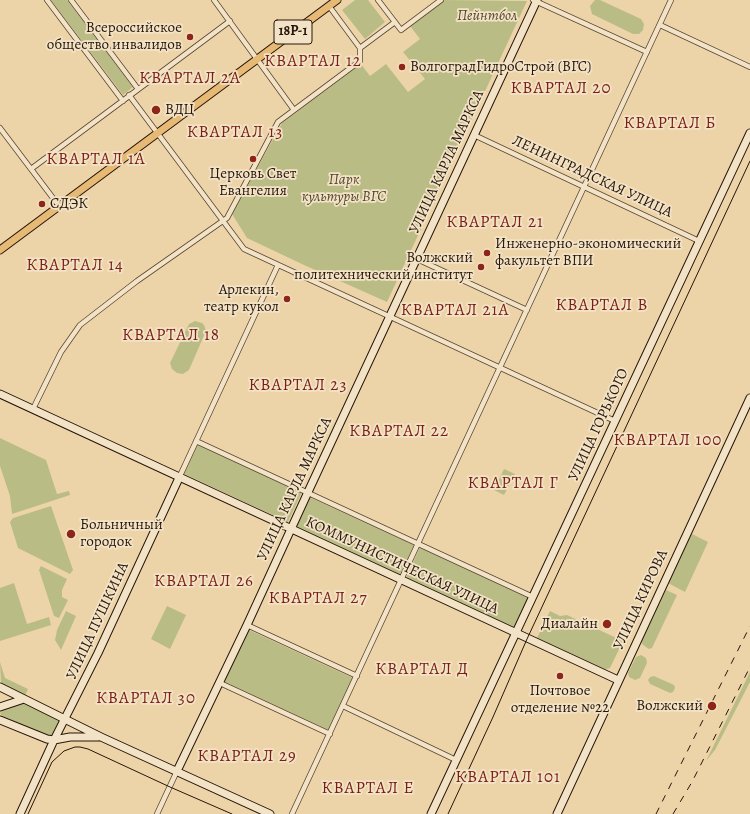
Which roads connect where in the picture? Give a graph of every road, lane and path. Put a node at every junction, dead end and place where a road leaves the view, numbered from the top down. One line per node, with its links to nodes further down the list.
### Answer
1 (47, 0): 19 (street)
2 (71, 0): 17 (street)
3 (214, 0): 10 (street)
4 (337, 0): 9 (main road, 18Р-1)
5 (378, 0): 11 (street)
6 (441, 0): 11 (street)
7 (671, 0): 12 (street)
8 (535, 1): 14 (street); 24 (street, УЛИЦА КАРЛА МАРКСА)
9 (329, 6): 13 (street); 15 (main road, 18Р-1)
10 (230, 21): 15 (street); 17 (street)
11 (395, 22): 13 (street)
12 (660, 25): 14 (street); 16 (street)
13 (360, 48): 20 (street)
14 (647, 52): 26 (street)
15 (257, 58): 20 (street); 22 (main road, 18Р-1)
16 (750, 67)
17 (138, 89): 18 (street)
18 (130, 96): 19 (street); 22 (street)
19 (123, 101): 25 (street)
20 (294, 110): 28 (street)
21 (0, 128): 25 (street)
22 (158, 133): 27 (main road, 18Р-1); 28 (street)
23 (750, 133): 29 (street, УЛИЦА ГОРЬКОГО)
24 (474, 135): 26 (street, ЛЕНИНГРАДСКАЯ УЛИЦА); 31 (street, УЛИЦА КАРЛА МАРКСА)
25 (31, 169): 27 (street)
26 (584, 187): 29 (street, ЛЕНИНГРАДСКАЯ УЛИЦА); 33 (street)
27 (59, 206): 30 (main road, 18Р-1)
28 (224, 220): 32 (street); 38 (street)
29 (699, 241): 39 (street, УЛИЦА ГОРЬКОГО)
30 (0, 250)
31 (417, 258): 33 (street); 34 (street, УЛИЦА КАРЛА МАРКСА)
32 (278, 265): 34 (street); 40 (street, УЛИЦА ПУШКИНА)
33 (527, 310): 35 (street)
34 (390, 317): 35 (street); 42 (street, УЛИЦА КАРЛА МАРКСА)
35 (500, 367): 39 (street); 44 (street)
36 (0, 394): 38 (street, КОММУНИСТИЧЕСКАЯ УЛИЦА)
37 (750, 398): 50 (street, УЛИЦА КИРОВА)
38 (33, 409): 41 (street, КОММУНИСТИЧЕСКАЯ УЛИЦА)
39 (615, 421): 46 (street, УЛИЦА ГОРЬКОГО)
40 (196, 441): 41 (street, УЛИЦА ПУШКИНА); 42 (street, КОММУНИСТИЧЕСКАЯ УЛИЦА)
41 (179, 478): 43 (street, КОММУНИСТИЧЕСКАЯ УЛИЦА); 56 (street, УЛИЦА ПУШКИНА)
42 (308, 492): 43 (street, УЛИЦА КАРЛА МАРКСА); 44 (street, КОММУНИСТИЧЕСКАЯ УЛИЦА)
43 (291, 528): 45 (street, КОММУНИСТИЧЕСКАЯ УЛИЦА); 47 (street, УЛИЦА КАРЛА МАРКСА)
44 (419, 543): 45 (street); 46 (street, КОММУНИСТИЧЕСКАЯ УЛИЦА)
45 (402, 580): 48 (street, КОММУНИСТИЧЕСКАЯ УЛИЦА); 49 (street)
46 (533, 597): 48 (street, УЛИЦА ГОРЬКОГО)
47 (247, 625): 49 (street); 51 (street, УЛИЦА КАРЛА МАРКСА)
48 (516, 634): 50 (street, КОММУНИСТИЧЕСКАЯ УЛИЦА); 61 (street, УЛИЦА ГОРЬКОГО)
49 (356, 676): 54 (street)
50 (618, 680): 68 (street, УЛИЦА КИРОВА)
51 (220, 683): 58 (street); 62 (street, УЛИЦА КАРЛА МАРКСА)
52 (0, 687): 53 (street)
53 (24, 699): 55 (street); 56 (street)
54 (343, 706): 58 (street); 61 (street)
55 (0, 707)
56 (66, 719): 59 (street); 60 (street, УЛИЦА ПУШКИНА)
57 (2, 722): 60 (street)
58 (330, 734): 66 (street)
59 (101, 737): 60 (street); 62 (street)
60 (54, 740): 63 (street, УЛИЦА ПУШКИНА)
61 (456, 760): 67 (street, УЛИЦА ГОРЬКОГО)
62 (177, 771): 64 (street, УЛИЦА КАРЛА МАРКСА); 65 (street)
63 (20, 814)
64 (157, 814)
65 (270, 814)
66 (292, 814)
67 (432, 814)
68 (557, 814)

